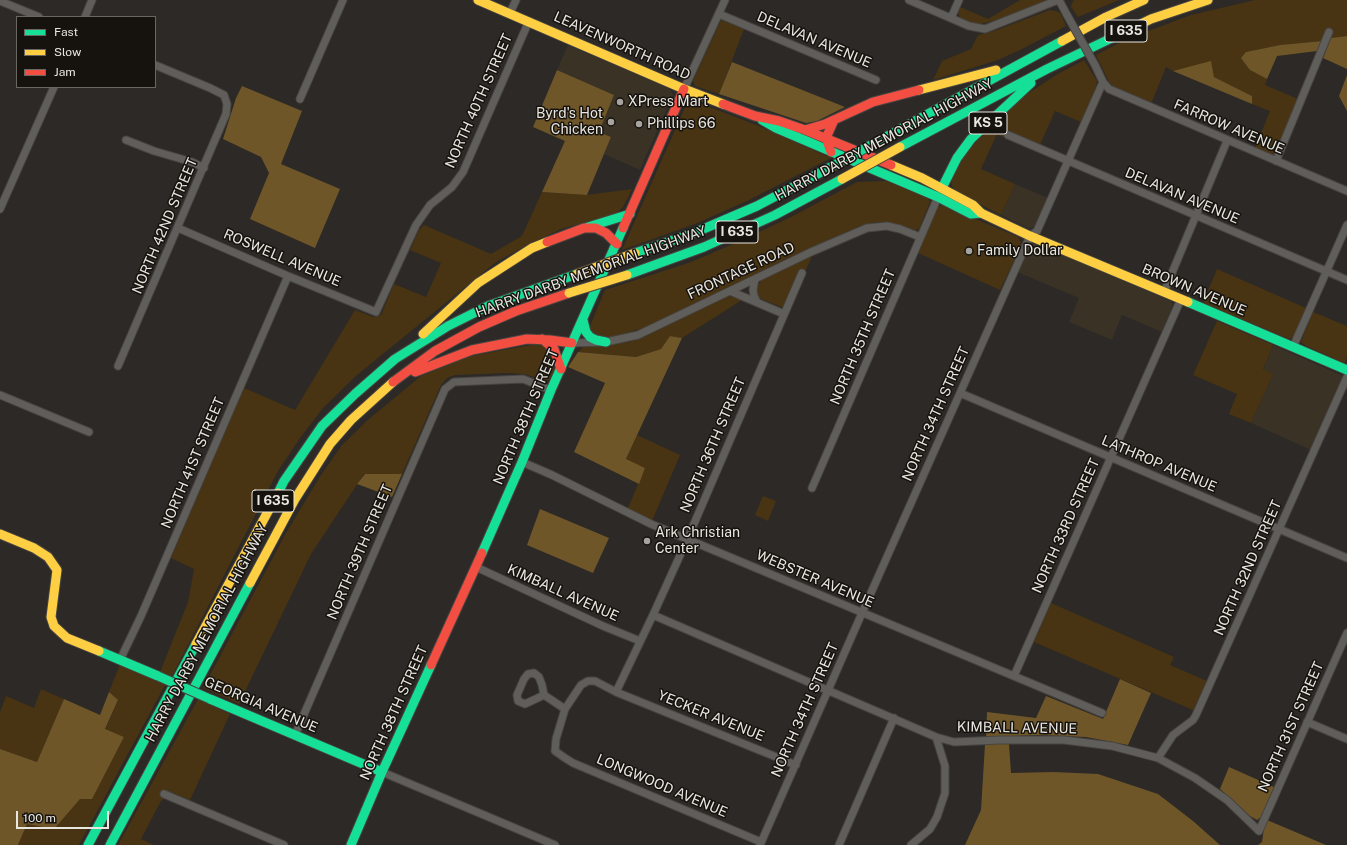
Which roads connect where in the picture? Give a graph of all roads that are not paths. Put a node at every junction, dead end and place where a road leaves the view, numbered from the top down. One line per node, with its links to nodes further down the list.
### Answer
1 (92, 0): 15 (street)
2 (343, 0): 26 (street)
3 (478, 0): 12 (main road, LEAVENWORTH ROAD)
4 (516, 0): 12 (street, NORTH 40TH STREET)
5 (725, 0): 13 (street, NORTH 38TH STREET)
6 (909, 0): 16 (street)
7 (959, 0): 16 (street)
8 (1059, 0): 16 (street); 23 (street, bridge)
9 (1144, 0): 20 (main road, HARRY DARBY MEMORIAL HIGHWAY / I 635)
10 (1208, 0): 21 (main road, HARRY DARBY MEMORIAL HIGHWAY / I 635)
11 (0, 1): 14 (street)
12 (510, 13): 17 (main road, LEAVENWORTH ROAD)
13 (719, 14): 22 (street, DELAVAN AVENUE); 25 (street, NORTH 38TH STREET)
14 (36, 16)
15 (85, 16)
16 (951, 18)
17 (529, 21): 25 (main road, LEAVENWORTH ROAD); 60 (street, NORTH 40TH STREET)
18 (1328, 32): 35 (street)
19 (156, 65): 37 (street, NORTH 42ND STREET)
20 (1016, 65): 28 (main road); 67 (main road, HARRY DARBY MEMORIAL HIGHWAY / I 635, bridge)
21 (1046, 69): 38 (main road, KS 5); 72 (main road, HARRY DARBY MEMORIAL HIGHWAY / I 635, bridge)
22 (876, 80)
23 (1103, 82): 33 (street, FARROW AVENUE); 36 (street, NORTH 34TH STREET)
24 (54, 88): 41 (street)
25 (684, 89): 27 (main road, LEAVENWORTH ROAD); 43 (main road, NORTH 38TH STREET)
26 (300, 99)
27 (755, 116): 29 (main road, LEAVENWORTH ROAD); 34 (main road, LEAVENWORTH ROAD)
28 (834, 120): 29 (main road); 31 (main road)
29 (805, 130): 31 (main road, LEAVENWORTH ROAD)
30 (1008, 135): 36 (street, DELAVAN AVENUE)
31 (826, 138): 34 (main road); 38 (main road, LEAVENWORTH ROAD)
32 (126, 140): 37 (street)
33 (1227, 141): 35 (street, FARROW AVENUE); 44 (street)
34 (831, 152): 40 (main road, LEAVENWORTH ROAD)
35 (1276, 161): 39 (street, FARROW AVENUE)
36 (1068, 162): 44 (street, DELAVAN AVENUE); 48 (street, NORTH 34TH STREET)
37 (204, 168): 46 (street, NORTH 42ND STREET)
38 (942, 188): 40 (main road, KS 5); 42 (main road, LEAVENWORTH ROAD)
39 (1347, 192)
40 (938, 197): 42 (main road, LEAVENWORTH ROAD); 49 (street, NORTH 35TH STREET)
41 (0, 208)
42 (981, 213): 48 (main road, LEAVENWORTH ROAD)
43 (630, 214): 47 (main road); 50 (main road, NORTH 38TH STREET)
44 (1196, 216): 51 (street, DELAVAN AVENUE); 57 (street)
45 (1347, 225): 51 (street)
46 (178, 228): 53 (street, ROSWELL AVENUE); 68 (street, NORTH 42ND STREET)
47 (584, 228): 50 (main road); 67 (main road)
48 (1030, 236): 57 (main road, BROWN AVENUE); 74 (street, NORTH 34TH STREET)
49 (920, 237): 54 (street, FRONTAGE ROAD); 79 (street, NORTH 35TH STREET)
50 (617, 244): 62 (main road, NORTH 38TH STREET)
51 (1327, 272): 55 (street, DELAVAN AVENUE); 66 (street)
52 (802, 273): 61 (street, NORTH 36TH STREET)
53 (288, 276): 60 (street, ROSWELL AVENUE); 89 (street, NORTH 41ST STREET)
54 (755, 279): 56 (street, FRONTAGE ROAD); 59 (street)
55 (1347, 280)
56 (730, 291): 59 (street); 64 (street, FRONTAGE ROAD)
57 (1164, 292): 58 (main road, BROWN AVENUE)
58 (1181, 299): 66 (main road, BROWN AVENUE); 77 (street, NORTH 33RD STREET)
59 (757, 302): 61 (street)
60 (376, 312)
61 (784, 314): 82 (street, NORTH 36TH STREET)
62 (583, 320): 64 (main road); 65 (main road, NORTH 38TH STREET)
63 (542, 339): 65 (main road); 69 (main road); 72 (main road)
64 (606, 342): 65 (street, FRONTAGE ROAD)
65 (572, 343): 69 (main road, NORTH 38TH STREET)
66 (1293, 347): 70 (main road, BROWN AVENUE)
67 (395, 359): 107 (main road, HARRY DARBY MEMORIAL HIGHWAY / I 635)
68 (118, 366)
69 (561, 368): 73 (main road, NORTH 38TH STREET)
70 (1347, 370)
71 (1347, 378): 80 (street, NORTH 32ND STREET)
72 (393, 382): 108 (main road, HARRY DARBY MEMORIAL HIGHWAY / I 635)
73 (551, 390): 78 (main road, NORTH 38TH STREET); 98 (street, NORTH 39TH STREET)
74 (960, 393): 77 (street, LATHROP AVENUE); 85 (street, NORTH 34TH STREET)
75 (0, 395): 76 (street)
76 (89, 432)
77 (1110, 457): 80 (street, LATHROP AVENUE); 90 (street, NORTH 33RD STREET)
78 (522, 462): 82 (street, WEBSTER AVENUE); 84 (main road, NORTH 38TH STREET)
79 (812, 488)
80 (1280, 529): 83 (street, LATHROP AVENUE); 101 (street, NORTH 32ND STREET)
81 (0, 534): 89 (main road, GEORGIA AVENUE)
82 (687, 540): 85 (street, WEBSTER AVENUE); 86 (street, NORTH 36TH STREET)
83 (1347, 558)
84 (476, 567): 88 (street, KIMBALL AVENUE); 103 (main road, NORTH 38TH STREET)
85 (862, 613): 90 (street, WEBSTER AVENUE); 91 (street, NORTH 34TH STREET)
86 (654, 615): 88 (street, NORTH 36TH STREET); 91 (street, KIMBALL AVENUE)
87 (1347, 633): 97 (street, NORTH 31ST STREET)
88 (640, 641): 92 (street, NORTH 36TH STREET)
89 (120, 660): 98 (main road, GEORGIA AVENUE, bridge)
90 (1014, 676): 95 (street, WEBSTER AVENUE)
91 (828, 690): 96 (street, KIMBALL AVENUE); 102 (street, NORTH 34TH STREET)
92 (616, 692): 94 (street, YECKER AVENUE); 102 (street, YECKER AVENUE)
93 (544, 695): 93 (street); 94 (street)
94 (565, 709): 106 (street, LONGWOOD AVENUE)
95 (1102, 713)
96 (894, 718): 99 (street, KIMBALL AVENUE); 112 (street)
97 (1307, 722): 100 (street); 105 (street, NORTH 31ST STREET)
98 (295, 735): 103 (main road, GEORGIA AVENUE)
99 (936, 737): 101 (street, KIMBALL AVENUE); 113 (street)
100 (1347, 739)
101 (1158, 758): 105 (street, KIMBALL AVENUE)
102 (796, 765): 106 (street, NORTH 34TH STREET)
103 (382, 772): 110 (main road, NORTH 38TH STREET); 111 (street, GEORGIA AVENUE)
104 (164, 794): 109 (street)
105 (1259, 831)
106 (761, 843)
107 (88, 845)
108 (110, 845)
109 (284, 845)
110 (351, 845)
111 (554, 845)
112 (840, 845)
113 (911, 845)

